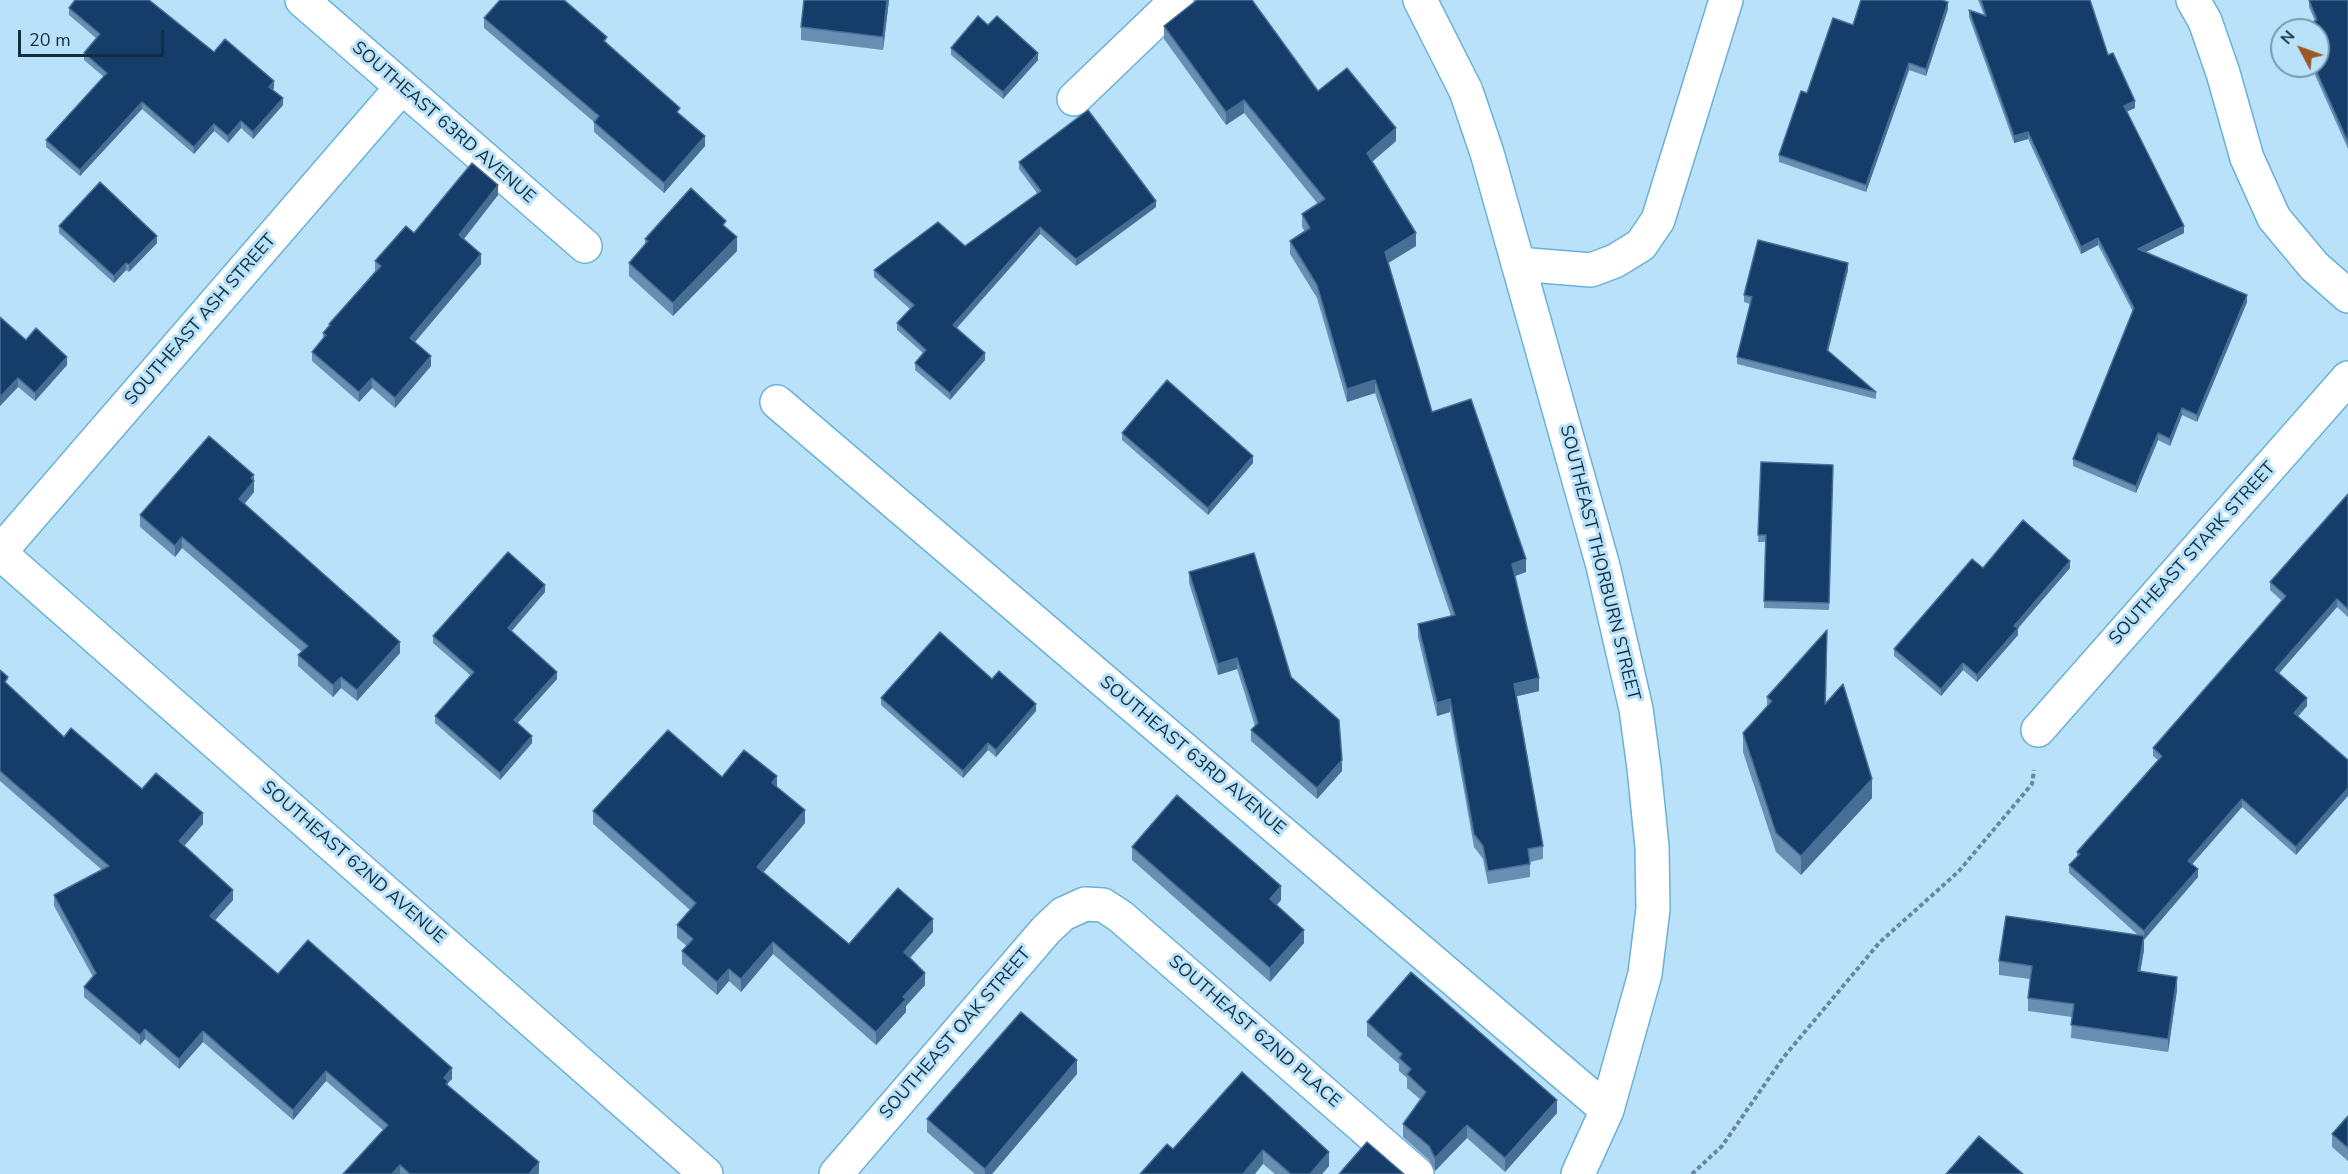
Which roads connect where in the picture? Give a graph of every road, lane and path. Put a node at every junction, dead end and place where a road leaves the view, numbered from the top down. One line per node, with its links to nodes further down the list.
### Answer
1 (302, 0): 6 (street, SOUTHEAST 63RD AVENUE)
2 (1177, 0): 7 (street)
3 (1420, 0): 9 (street, SOUTHEAST THORBURN STREET)
4 (1726, 0): 9 (street)
5 (2193, 0): 10 (street)
6 (402, 87): 8 (street, SOUTHEAST 63RD AVENUE); 13 (street, SOUTHEAST ASH STREET)
7 (1074, 99)
8 (585, 246)
9 (1518, 264): 16 (street, SOUTHEAST THORBURN STREET)
10 (2348, 296)
11 (2348, 378): 14 (street, SOUTHEAST STARK STREET)
12 (777, 402): 16 (street, SOUTHEAST 63RD AVENUE)
13 (0, 552): 17 (street, SOUTHEAST 62ND AVENUE)
14 (2038, 730): 21 (path)
15 (1084, 904): 18 (street, SOUTHEAST OAK STREET); 19 (street, SOUTHEAST 62ND PLACE)
16 (1607, 1110): 20 (street, SOUTHEAST THORBURN STREET)
17 (706, 1174)
18 (836, 1174)
19 (1417, 1174)
20 (1578, 1174)
21 (1692, 1174)

